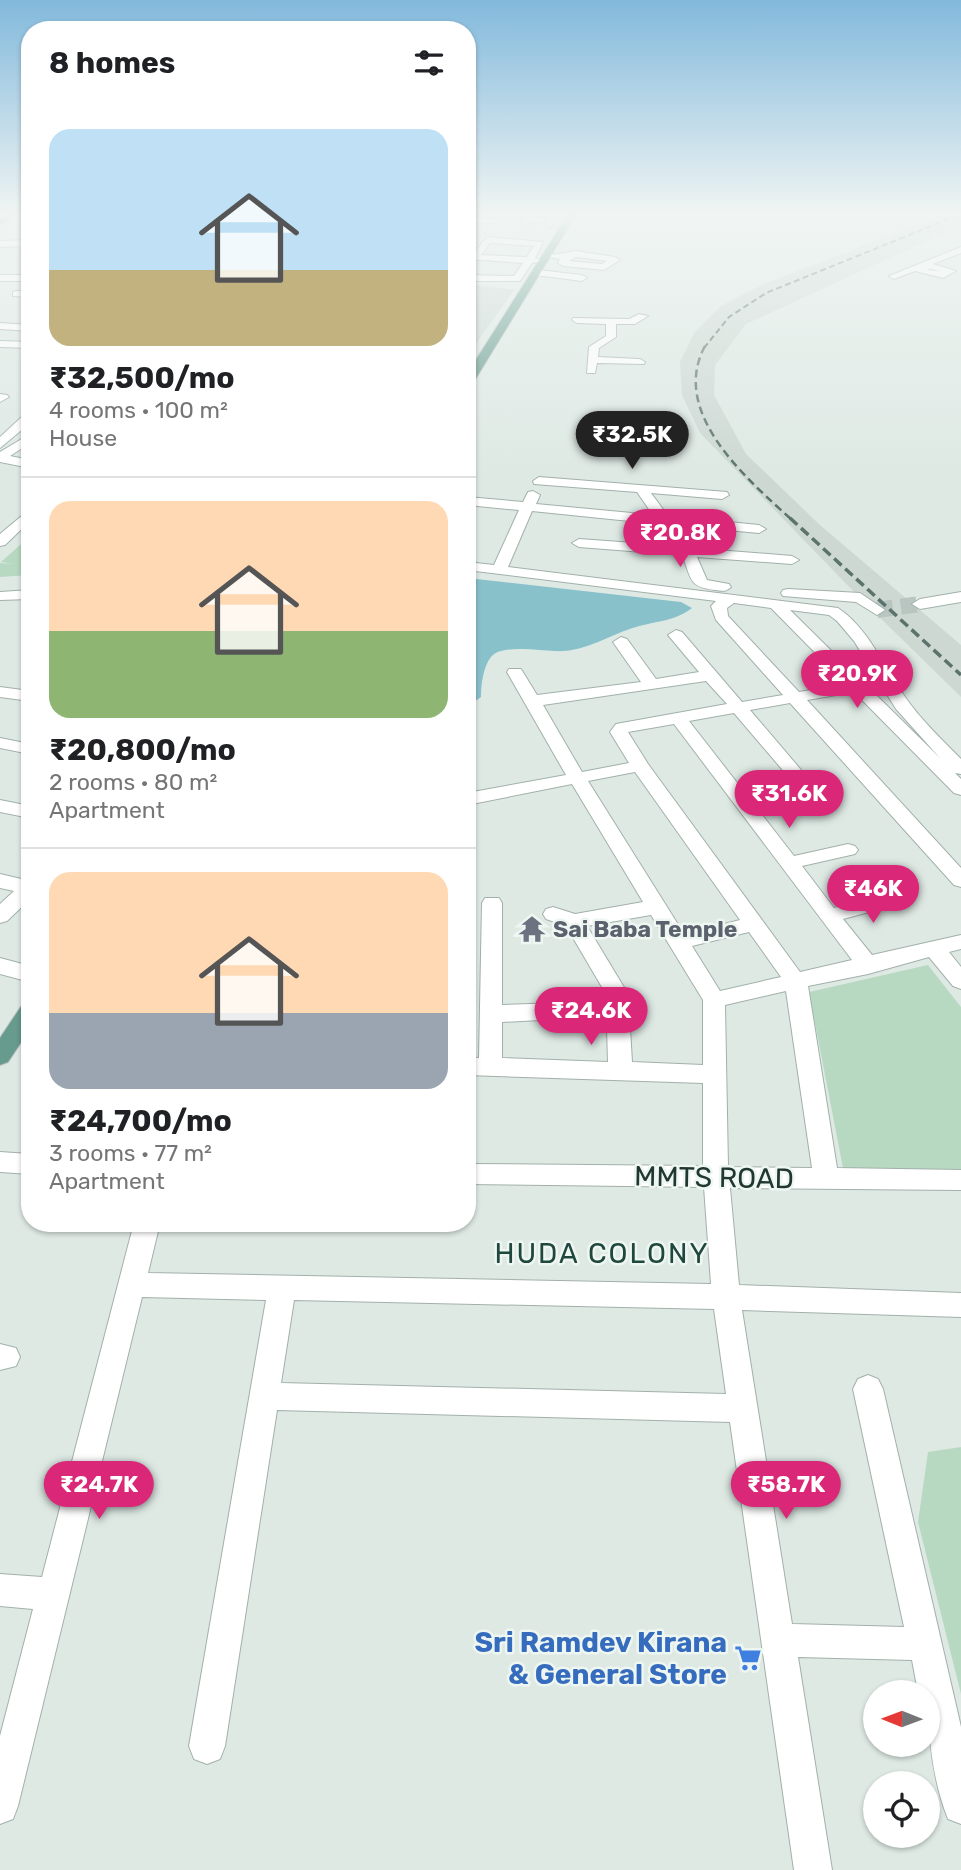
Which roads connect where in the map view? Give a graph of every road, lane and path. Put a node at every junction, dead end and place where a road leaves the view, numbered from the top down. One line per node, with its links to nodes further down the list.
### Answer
1 (513, 300): 10 (main road)
2 (515, 300): 12 (main road)
3 (643, 316): 5 (street)
4 (577, 320): 5 (street)
5 (611, 322): 11 (street)
6 (0, 326): 7 (street)
7 (21, 327)
8 (0, 344): 9 (street)
9 (21, 345)
10 (476, 359)
11 (639, 362)
12 (476, 367)
13 (21, 424): 14 (street)
14 (1, 442)
15 (21, 444): 16 (street)
16 (0, 458): 17 (street)
17 (21, 462)
18 (640, 488): 19 (street); 21 (street); 22 (street)
19 (722, 495)
20 (476, 502): 21 (street)
21 (528, 506): 26 (street); 31 (street)
22 (662, 519): 24 (street); 26 (street); 27 (street)
23 (21, 526): 25 (street)
24 (759, 528)
25 (0, 542)
26 (578, 544): 30 (street); 30 (street); 31 (street)
27 (688, 553): 28 (street); 30 (street); 32 (street)
28 (792, 559)
29 (476, 567): 31 (street)
30 (636, 567): 34 (street)
31 (499, 570)
32 (701, 584): 34 (street); 37 (street)
33 (827, 588): 37 (street)
34 (666, 590): 38 (street)
35 (15, 595): 41 (street)
36 (961, 597): 39 (street)
37 (773, 598): 38 (street); 40 (street); 47 (street); 57 (street)
38 (730, 599): 50 (street)
39 (920, 604)
40 (877, 610)
41 (5, 616)
42 (676, 635): 45 (street)
43 (621, 642): 46 (street)
44 (515, 672): 51 (street)
45 (710, 675): 46 (street); 52 (street)
46 (652, 685): 51 (street)
47 (860, 686): 50 (street); 57 (street)
48 (0, 692): 49 (street)
49 (21, 695)
50 (794, 698): 52 (street); 65 (street)
51 (532, 701): 58 (street)
52 (738, 708): 53 (street); 59 (street)
53 (678, 718): 56 (street); 64 (street)
54 (0, 743): 55 (street)
55 (21, 747)
56 (640, 766): 58 (street); 74 (street)
57 (958, 777)
58 (577, 778): 60 (street); 71 (street)
59 (804, 783)
60 (476, 795)
61 (0, 806): 62 (street)
62 (21, 810)
63 (848, 850): 64 (street)
64 (789, 863): 73 (street)
65 (961, 880)
66 (0, 881): 67 (street)
67 (21, 886)
68 (906, 895): 73 (street)
69 (21, 896): 72 (street)
70 (492, 903): 85 (street)
71 (657, 907): 75 (street); 89 (street)
72 (0, 916)
73 (829, 916): 79 (street)
74 (753, 924): 75 (street); 82 (street)
75 (678, 942): 83 (street)
76 (961, 942): 77 (street)
77 (934, 949): 79 (street); 81 (street)
78 (0, 965): 80 (street)
79 (867, 966): 82 (street)
80 (21, 971)
81 (961, 981)
82 (796, 982): 83 (street); 95 (street)
83 (714, 1000): 90 (street)
84 (560, 1011): 85 (street)
85 (490, 1014): 88 (street)
86 (21, 1024): 87 (main road)
87 (0, 1056)
88 (478, 1066): 89 (street)
89 (620, 1070): 90 (street)
90 (714, 1074): 94 (street)
91 (0, 1162): 92 (street)
92 (21, 1163)
93 (476, 1174): 94 (street, MMTS ROAD)
94 (716, 1176): 95 (street, MMTS ROAD); 100 (street)
95 (826, 1179): 96 (street, MMTS ROAD)
96 (961, 1180)
97 (145, 1232): 98 (street)
98 (132, 1285): 99 (street); 106 (street)
99 (282, 1288): 100 (street); 103 (street)
100 (726, 1297): 101 (street); 104 (street)
101 (961, 1305)
102 (868, 1389): 108 (street)
103 (265, 1396): 104 (street); 109 (street)
104 (743, 1408): 107 (street)
105 (0, 1590): 106 (street)
106 (54, 1594): 110 (street)
107 (778, 1640): 108 (street); 112 (street)
108 (925, 1644): 111 (street)
109 (207, 1745)
110 (0, 1806)
111 (961, 1806)
112 (813, 1870)

